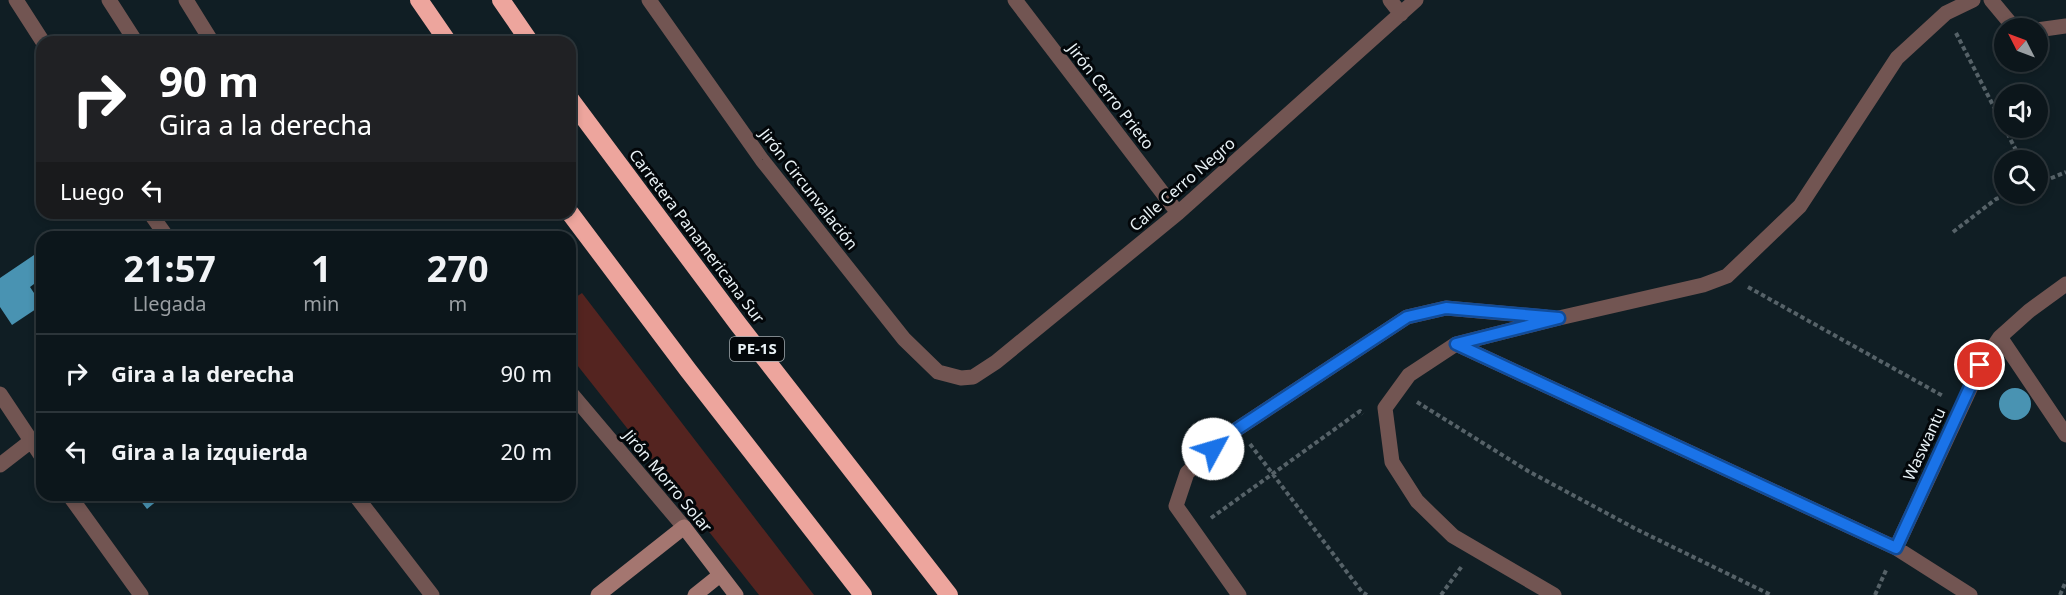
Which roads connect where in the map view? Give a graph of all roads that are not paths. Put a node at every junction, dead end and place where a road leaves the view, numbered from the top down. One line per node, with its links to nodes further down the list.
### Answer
1 (16, 0): 16 (street)
2 (110, 0): 17 (street)
3 (186, 0): 18 (street)
4 (419, 0): 19 (highway)
5 (501, 0): 20 (highway)
6 (649, 0): 28 (street, Jirón Circunvalación)
7 (1015, 0): 22 (street, Jirón Cerro Prieto)
8 (1390, 0): 12 (street)
9 (1416, 0): 12 (street, Calle Cerro Negro)
10 (1973, 0): 25 (street)
11 (1991, 0): 13 (street)
12 (1401, 14): 22 (street, Calle Cerro Negro)
13 (2006, 18)
14 (2066, 26): 15 (street)
15 (2048, 28)
16 (39, 36)
17 (132, 36)
18 (208, 36)
19 (444, 36)
20 (526, 36)
21 (576, 107): 46 (highway, Carretera Panamericana Sur / PE-1S)
22 (1178, 213): 28 (street, Calle Cerro Negro)
23 (575, 219): 45 (highway)
24 (2066, 284): 26 (street, Waswantu)
25 (1559, 318): 27 (street); 47 (street)
26 (2000, 337): 31 (street); 38 (street, Waswantu)
27 (1456, 344): 38 (street); 48 (street)
28 (961, 378)
29 (0, 394): 32 (street)
30 (576, 399): 37 (street, Jirón Morro Solar)
31 (2066, 435)
32 (31, 441): 33 (street); 34 (street)
33 (36, 448)
34 (0, 465)
35 (73, 501): 40 (street)
36 (360, 501): 41 (street)
37 (684, 527): 39 (street, Jirón Morro Solar); 42 (street)
38 (1896, 548): 49 (street)
39 (720, 575): 43 (street); 44 (street, Jirón Morro Solar)
40 (141, 595)
41 (432, 595)
42 (598, 595)
43 (695, 595)
44 (736, 595)
45 (863, 595)
46 (948, 595)
47 (1239, 595)
48 (1554, 595)
49 (1970, 595)

